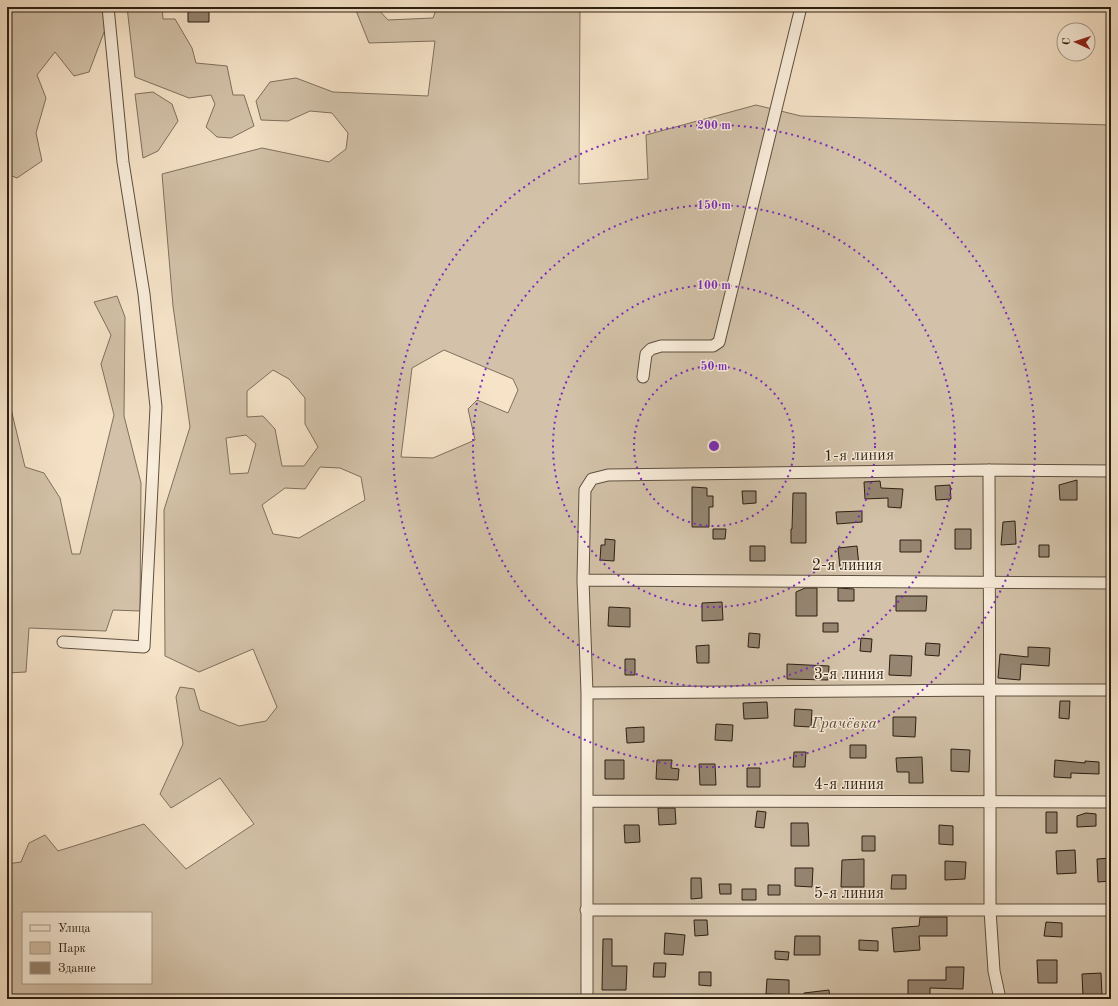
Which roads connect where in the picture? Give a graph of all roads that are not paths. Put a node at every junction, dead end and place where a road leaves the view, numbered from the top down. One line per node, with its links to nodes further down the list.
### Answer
1 (108, 7): 9 (street)
2 (801, 7): 3 (street)
3 (643, 377)
4 (989, 470): 5 (street, 1-я линия); 6 (street, 1-я линия); 7 (street)
5 (1111, 471)
6 (584, 580): 7 (street, 2-я линия); 12 (street)
7 (990, 582): 8 (street, 2-я линия); 10 (street)
8 (1111, 582)
9 (63, 642)
10 (990, 690): 11 (street, 3-я линия); 12 (street, 3-я линия); 14 (street)
11 (1111, 690)
12 (587, 693): 13 (street)
13 (587, 801): 14 (street, 4-я линия); 16 (street)
14 (990, 802): 15 (street, 4-я линия); 17 (street)
15 (1111, 802)
16 (586, 910): 17 (street, 5-я линия); 19 (street)
17 (990, 910): 18 (street, 5-я линия); 20 (street)
18 (1111, 910)
19 (587, 999)
20 (1000, 999)

